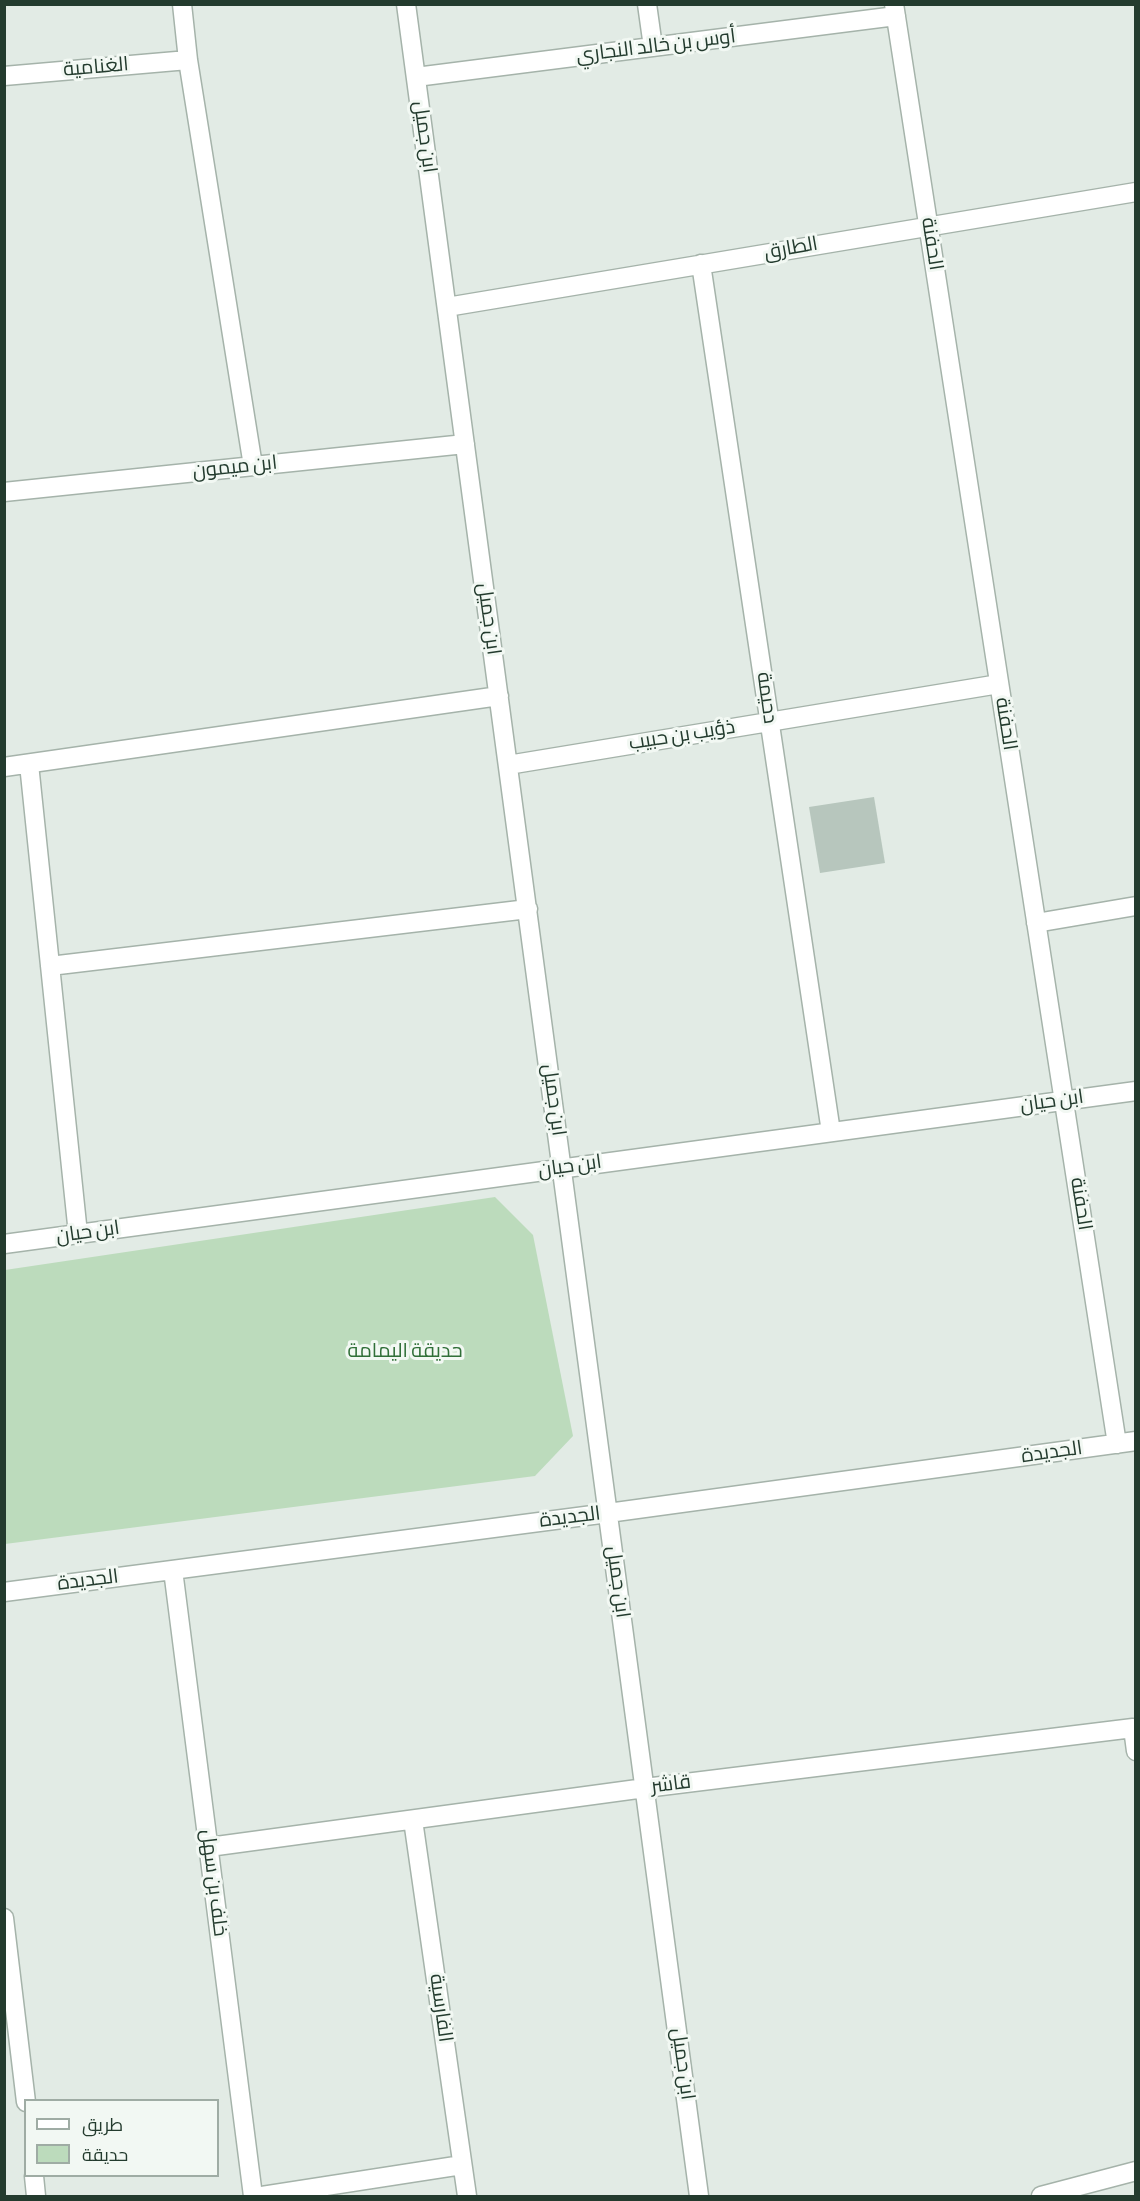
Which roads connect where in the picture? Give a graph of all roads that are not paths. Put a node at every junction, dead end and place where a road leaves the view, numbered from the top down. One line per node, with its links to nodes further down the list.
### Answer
1 (182, 4): 6 (street)
2 (406, 4): 8 (street, ابن جميل)
3 (647, 4): 5 (street)
4 (895, 10): 5 (street, أوس بن خالد النجاري); 10 (street, الحفنة)
5 (652, 47): 8 (street, أوس بن خالد النجاري)
6 (188, 60): 7 (street, الغنامية); 14 (street)
7 (4, 76)
8 (416, 77): 12 (street, ابن جميل)
9 (1136, 192): 10 (street, الطارق)
10 (928, 226): 11 (street, الطارق); 16 (street, الحفنة)
11 (701, 264): 12 (street, الطارق); 18 (street, دحيمة)
12 (447, 307): 13 (street, ابن جميل)
13 (465, 444): 14 (street, ابن ميمون); 17 (street, ابن جميل)
14 (253, 466): 15 (street, ابن ميمون)
15 (4, 492)
16 (999, 684): 18 (street, ذؤيب بن حبيب); 24 (street, الحفنة)
17 (499, 696): 19 (street); 20 (street, ابن جميل)
18 (769, 722): 20 (street, ذؤيب بن حبيب); 28 (street, دحيمة)
19 (29, 764): 21 (street); 25 (street)
20 (508, 765): 23 (street, ابن جميل)
21 (4, 767)
22 (1136, 906): 24 (street)
23 (528, 909): 25 (street); 29 (street, ابن جميل)
24 (1036, 923): 27 (street, الحفنة)
25 (50, 966): 30 (street)
26 (1136, 1091): 27 (street, ابن حيان)
27 (1064, 1100): 28 (street, ابن حيان); 33 (street, الحفنة)
28 (831, 1132): 29 (street, ابن حيان)
29 (562, 1168): 30 (street, ابن حيان); 34 (street, ابن جميل)
30 (78, 1234): 31 (street, ابن حيان)
31 (4, 1244)
32 (1136, 1441): 33 (street, الجديدة)
33 (1117, 1444): 34 (street, الجديدة)
34 (608, 1513): 35 (street, الجديدة); 38 (street, ابن جميل)
35 (174, 1570): 36 (street, الجديدة); 40 (street, خلف بن سهل)
36 (4, 1592)
37 (1136, 1751): 38 (street, قاشر)
38 (645, 1788): 39 (street, قاشر); 50 (street, ابن جميل)
39 (413, 1820): 40 (street, قاشر); 43 (street, الفارسية)
40 (209, 1847): 47 (street, خلف بن سهل)
41 (4, 1918): 42 (street)
42 (26, 2099)
43 (462, 2165): 48 (street); 49 (street, الفارسية)
44 (1136, 2171): 51 (street)
45 (34, 2177): 46 (street)
46 (36, 2196)
47 (253, 2196)
48 (262, 2196)
49 (467, 2196)
50 (699, 2196)
51 (1041, 2196)

